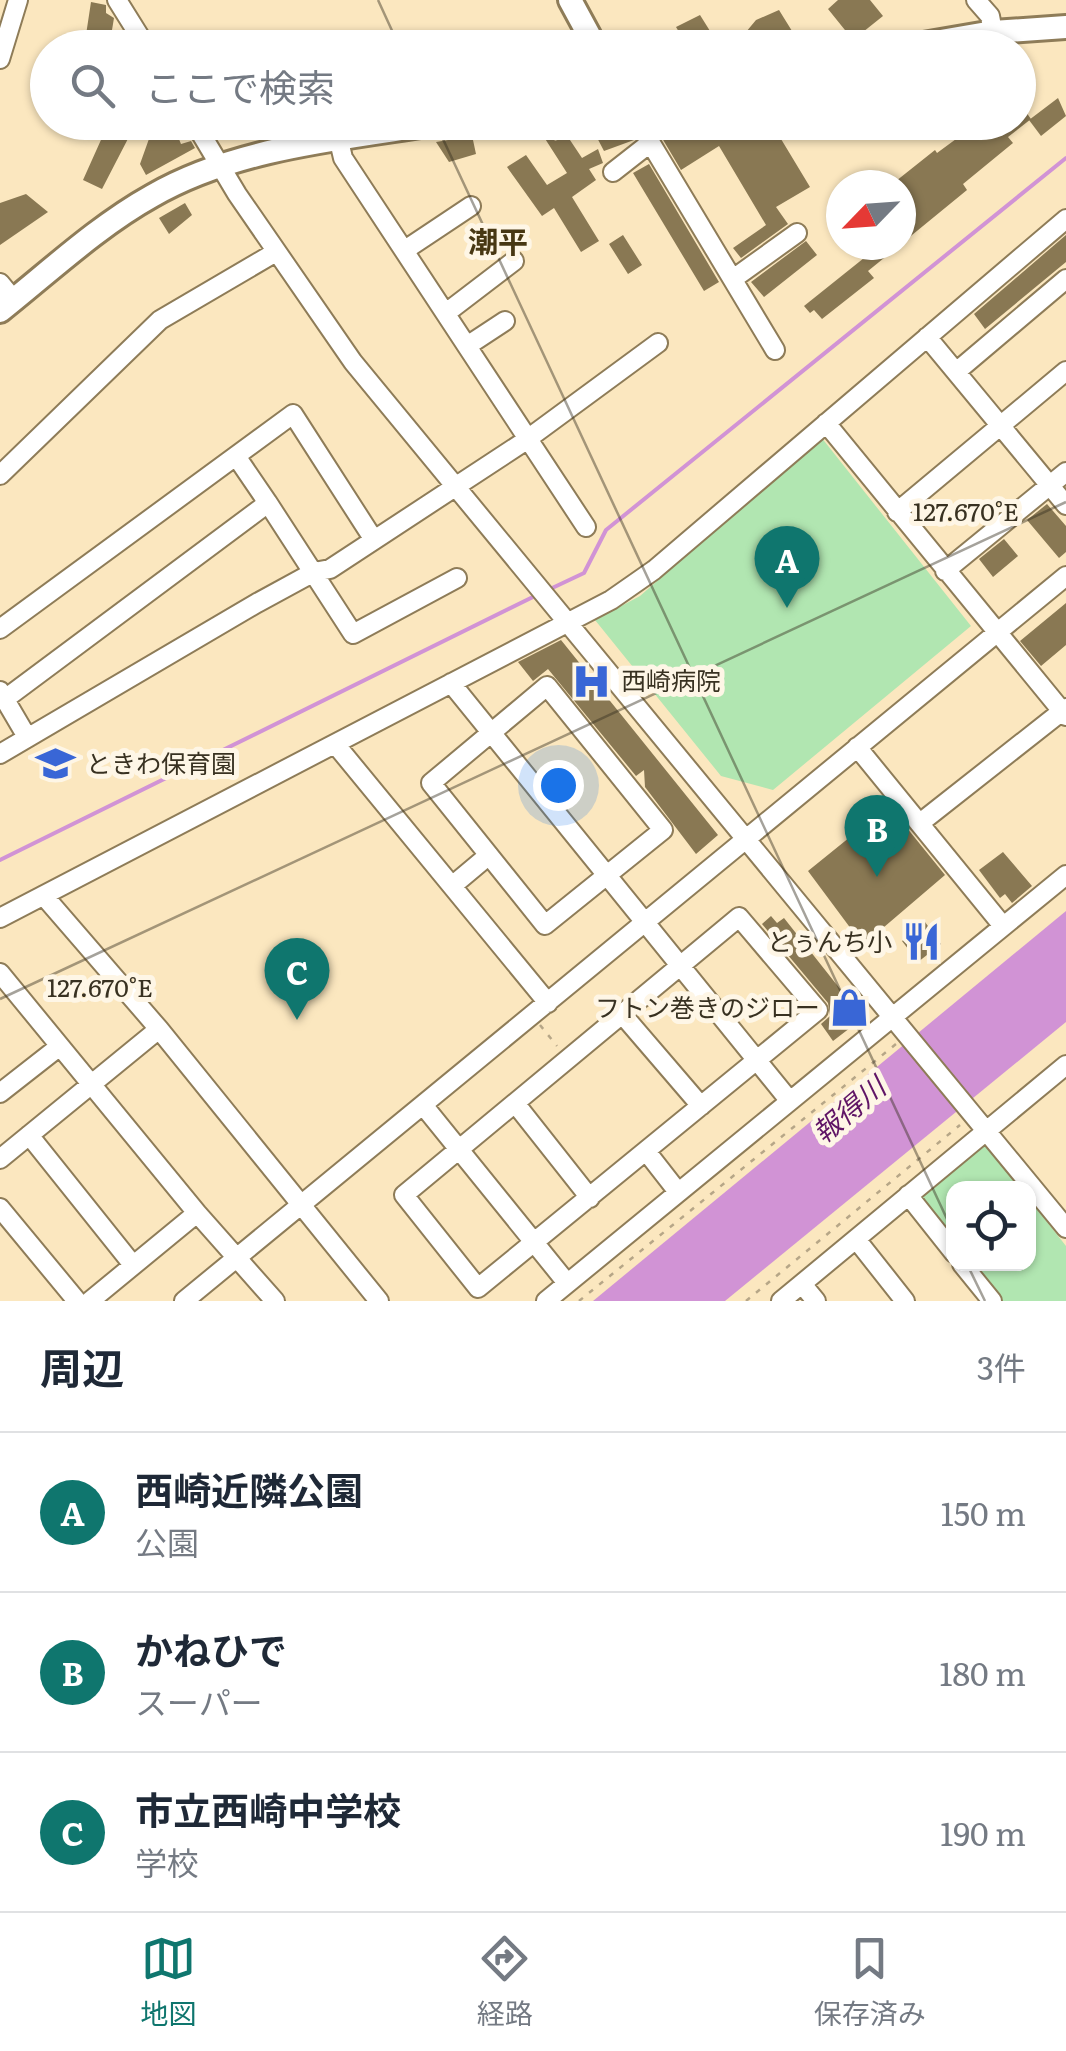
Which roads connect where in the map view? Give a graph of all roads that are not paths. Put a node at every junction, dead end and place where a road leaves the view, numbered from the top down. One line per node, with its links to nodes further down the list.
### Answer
1 (0, 0): 6 (street)
2 (18, 0): 6 (street)
3 (117, 0): 8 (street)
4 (570, 0): 9 (main road)
5 (976, 0): 10 (street)
6 (12, 19): 12 (street)
7 (1066, 28): 11 (main road)
8 (136, 30)
9 (586, 30)
10 (993, 30)
11 (1030, 30)
12 (0, 59)
13 (205, 140): 18 (street)
14 (345, 140): 16 (main road)
15 (648, 140): 17 (street)
16 (339, 141): 18 (main road); 23 (street)
17 (650, 143): 19 (street); 26 (street)
18 (220, 166): 24 (street); 28 (main road)
19 (613, 172)
20 (471, 206): 23 (street)
21 (1066, 218): 31 (street)
22 (797, 233): 26 (street)
23 (405, 250): 29 (street)
24 (276, 252): 42 (street); 44 (street)
25 (514, 260): 29 (street)
26 (733, 279): 34 (street)
27 (1066, 279): 35 (street)
28 (4, 298)
29 (446, 313): 33 (street)
30 (505, 321): 33 (street)
31 (928, 337): 35 (street); 37 (street)
32 (658, 343): 39 (street)
33 (467, 346): 39 (street)
34 (775, 350)
35 (956, 372): 38 (street)
36 (1066, 372): 38 (street)
37 (826, 423): 47 (street); 54 (street)
38 (1001, 426): 43 (street); 47 (street)
39 (528, 436): 44 (street); 48 (street)
40 (236, 456): 45 (street); 49 (street); 55 (street)
41 (1066, 472): 43 (street)
42 (0, 475)
43 (1050, 485): 46 (street); 50 (street)
44 (453, 486): 49 (street); 54 (street)
45 (268, 503): 51 (street); 58 (street)
46 (1066, 505)
47 (897, 512): 50 (street)
48 (586, 527)
49 (374, 540): 51 (street)
50 (945, 571): 56 (street)
51 (314, 572): 53 (street); 61 (street)
52 (1066, 576): 56 (street)
53 (458, 578)
54 (567, 622): 57 (street); 66 (street)
55 (0, 629)
56 (996, 633): 59 (street); 63 (street)
57 (451, 683): 60 (street); 62 (street)
58 (2, 695): 61 (street)
59 (1065, 712): 65 (street)
60 (492, 734): 67 (street); 69 (street); 69 (street)
61 (27, 738): 64 (street)
62 (336, 745): 70 (street); 71 (street)
63 (858, 747): 65 (street); 66 (street)
64 (0, 754)
65 (920, 823): 74 (street)
66 (746, 840): 73 (street); 79 (street)
67 (490, 856): 69 (street); 70 (street)
68 (1066, 875): 74 (street)
69 (607, 876): 73 (street)
70 (452, 886): 77 (street)
71 (44, 896): 72 (street); 80 (street)
72 (0, 918)
73 (646, 923): 75 (street); 77 (street)
74 (1004, 926): 79 (street)
75 (680, 966): 78 (street); 82 (street); 82 (street)
76 (0, 973): 81 (street)
77 (548, 1003): 88 (street)
78 (622, 1014): 87 (street); 89 (street)
79 (892, 1016): 86 (street); 90 (street)
80 (160, 1029): 84 (street); 98 (street)
81 (60, 1046): 84 (street); 85 (street)
82 (757, 1060): 86 (street); 89 (street)
83 (1066, 1065): 90 (street)
84 (92, 1086): 91 (street); 99 (street)
85 (1, 1091)
86 (789, 1100): 95 (street)
87 (515, 1103): 92 (street); 97 (street)
88 (423, 1105): 92 (street); 98 (street)
89 (701, 1106): 93 (street)
90 (986, 1130): 96 (street); 101 (street)
91 (30, 1135): 94 (street); 106 (street)
92 (459, 1150): 104 (street); 104 (street)
93 (646, 1152): 95 (street); 97 (street)
94 (0, 1160)
95 (678, 1192): 108 (street)
96 (908, 1194): 102 (street); 103 (street)
97 (590, 1198): 104 (street)
98 (301, 1205): 105 (street); 114 (street)
99 (196, 1213): 105 (street); 106 (street)
100 (3, 1217): 111 (street)
101 (1066, 1228)
102 (856, 1239): 109 (street); 118 (street)
103 (946, 1242)
104 (535, 1243): 108 (street)
105 (238, 1256): 110 (street); 113 (street)
106 (133, 1265): 112 (street)
107 (968, 1271): 119 (street)
108 (567, 1284): 115 (street)
109 (802, 1284): 116 (street); 117 (street)
110 (273, 1300)
111 (77, 1301)
112 (90, 1301)
113 (184, 1301)
114 (379, 1301)
115 (546, 1301)
116 (781, 1301)
117 (816, 1301)
118 (906, 1301)
119 (992, 1301)

